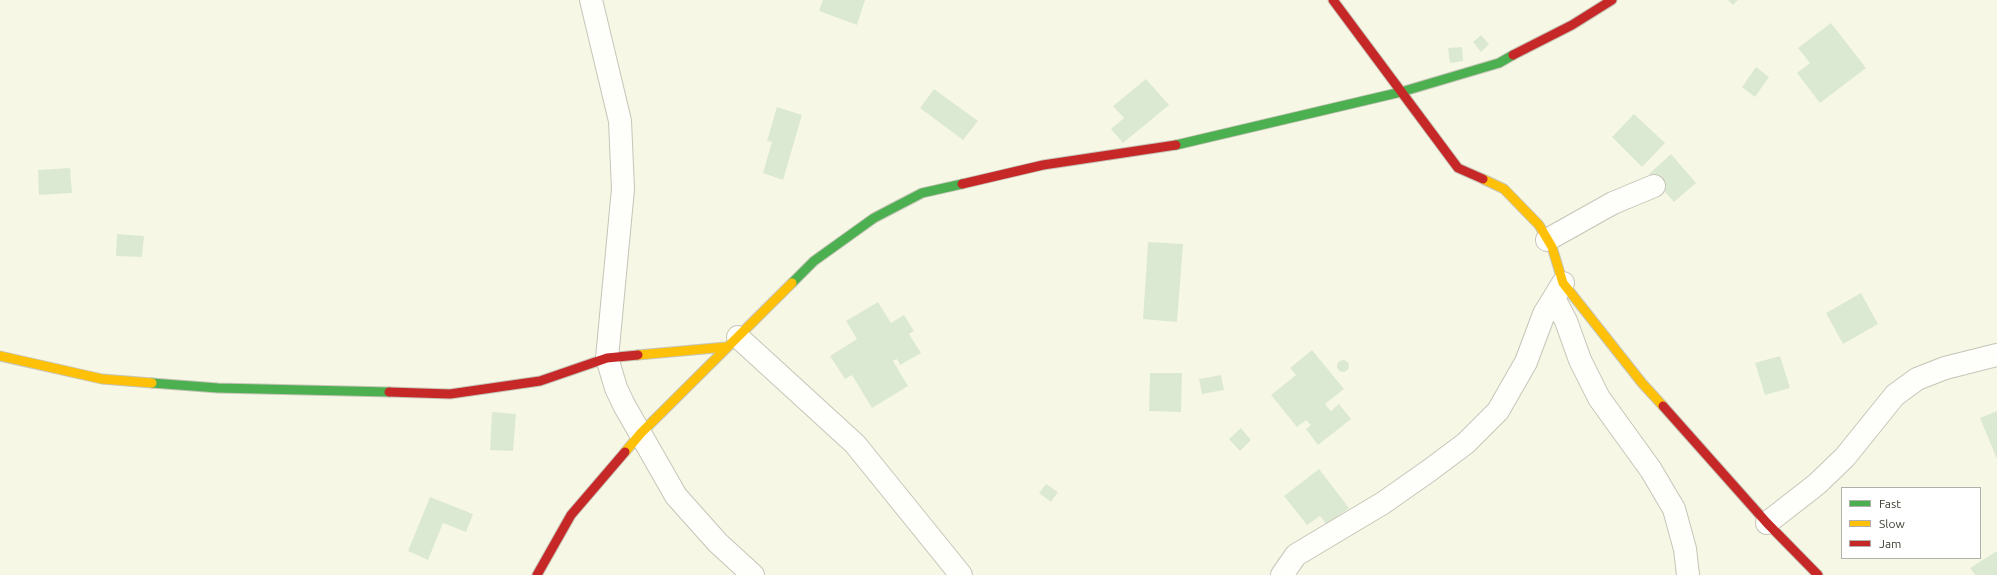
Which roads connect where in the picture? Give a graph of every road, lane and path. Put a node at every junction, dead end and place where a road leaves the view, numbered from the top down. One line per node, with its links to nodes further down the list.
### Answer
1 (591, 0): 11 (street)
2 (1333, 0): 4 (street)
3 (1612, 0): 4 (street)
4 (1401, 92): 6 (street); 8 (street)
5 (1654, 186): 6 (street)
6 (1547, 240): 7 (street)
7 (1558, 291): 13 (street); 17 (street); 18 (street)
8 (732, 342): 11 (street); 12 (street); 16 (street)
9 (1997, 355): 13 (street)
10 (0, 356): 11 (street)
11 (607, 358): 12 (street)
12 (641, 433): 14 (street); 15 (street)
13 (1767, 523): 19 (street)
14 (537, 575)
15 (753, 575)
16 (961, 575)
17 (1282, 575)
18 (1688, 575)
19 (1818, 575)

